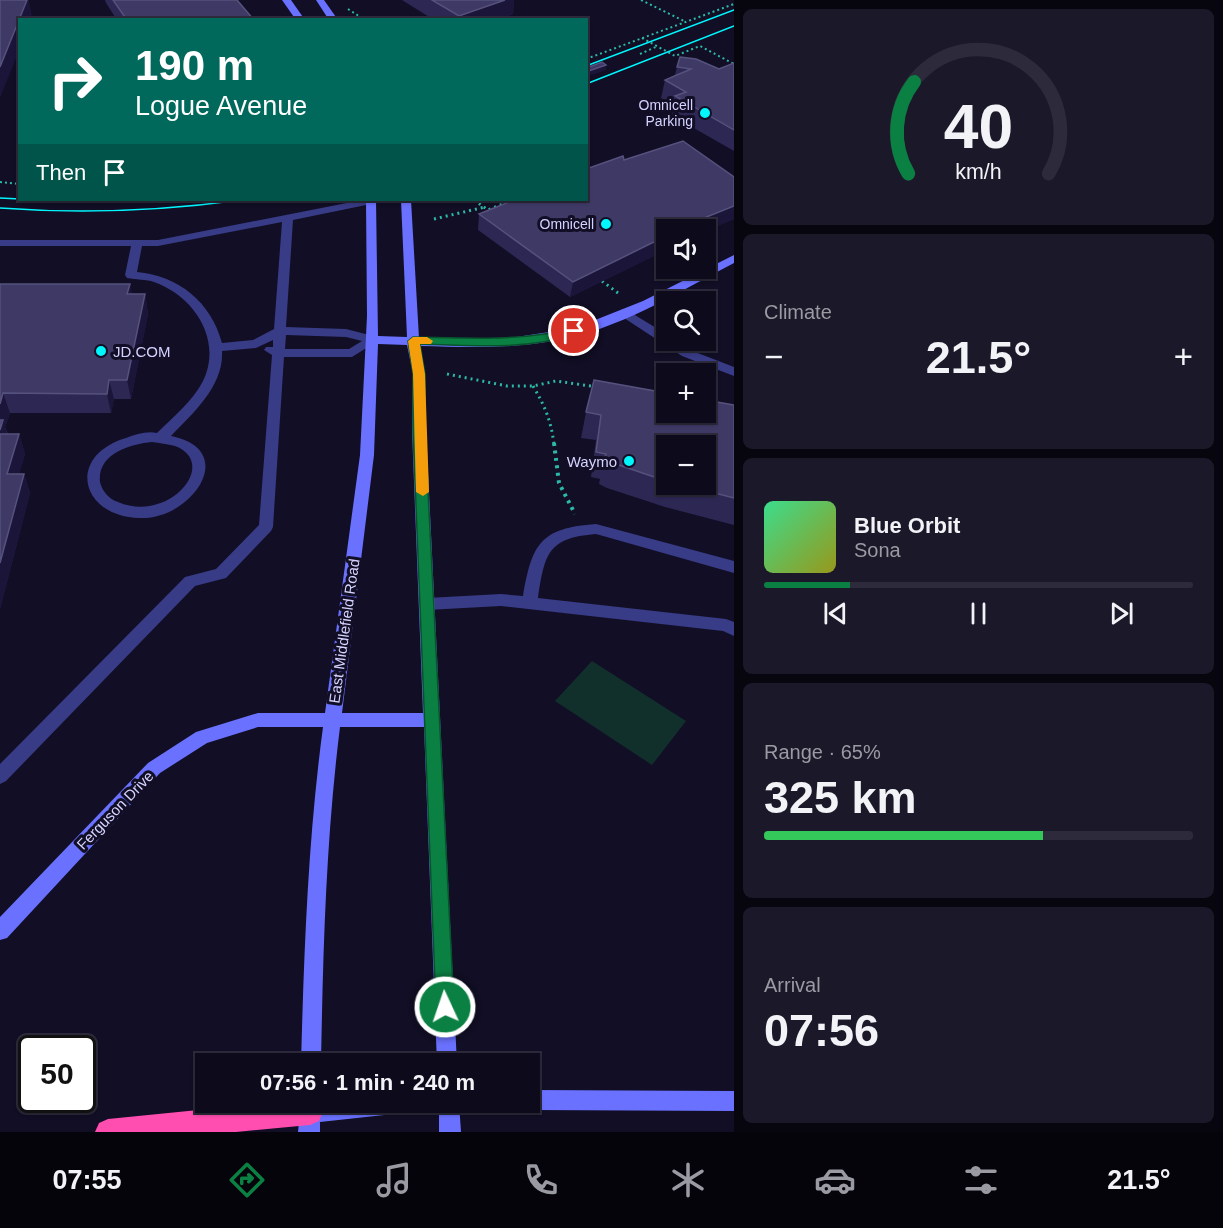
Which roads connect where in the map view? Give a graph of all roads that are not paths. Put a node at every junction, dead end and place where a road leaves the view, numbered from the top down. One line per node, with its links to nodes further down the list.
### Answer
1 (286, 0): 3 (main road)
2 (320, 0): 4 (main road)
3 (300, 18)
4 (333, 18)
5 (366, 201): 8 (lane)
6 (371, 201): 15 (main road, East Middlefield Road)
7 (406, 201): 16 (main road)
8 (288, 218): 10 (lane); 13 (lane)
9 (0, 243): 10 (lane)
10 (137, 243): 18 (lane)
11 (734, 258): 12 (main road)
12 (625, 313): 14 (lane); 16 (main road)
13 (280, 331): 15 (lane); 17 (lane); 20 (lane)
14 (656, 333)
15 (373, 340): 16 (main road); 20 (lane); 27 (main road, East Middlefield Road)
16 (413, 341): 25 (main road)
17 (256, 344): 18 (lane); 20 (lane)
18 (216, 347): 22 (lane)
19 (682, 351): 21 (lane)
20 (278, 353): 29 (lane)
21 (734, 372)
22 (162, 437): 22 (lane)
23 (734, 567): 24 (lane)
24 (530, 603): 25 (lane); 26 (lane)
25 (427, 604): 28 (main road)
26 (734, 630)
27 (332, 720): 28 (main road, Ferguson Drive); 30 (main road, Ferguson Drive); 31 (main road, East Middlefield Road)
28 (432, 720): 32 (main road)
29 (0, 776)
30 (0, 931)
31 (311, 1053)
32 (447, 1053)
33 (540, 1100): 34 (main road)
34 (734, 1101)
35 (332, 1113): 37 (main road)
36 (449, 1113): 39 (main road)
37 (310, 1116): 38 (highway)
38 (108, 1132)
39 (450, 1132)

